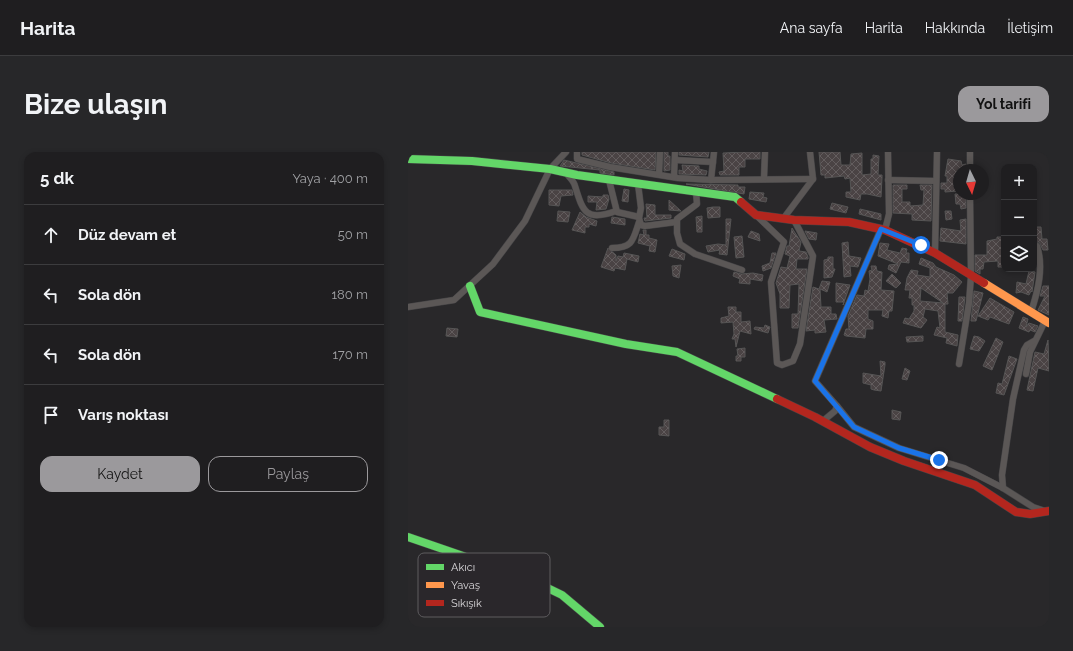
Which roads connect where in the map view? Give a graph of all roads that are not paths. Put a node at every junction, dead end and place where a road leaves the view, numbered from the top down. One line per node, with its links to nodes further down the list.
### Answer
1 (566, 152): 15 (street)
2 (577, 152): 17 (street)
3 (660, 152): 17 (street)
4 (675, 152): 12 (street)
5 (714, 152): 13 (street)
6 (764, 152): 19 (street)
7 (810, 152): 20 (street)
8 (888, 152): 23 (street)
9 (937, 152): 24 (street)
10 (970, 152): 14 (street)
11 (408, 159): 15 (street)
12 (675, 160): 13 (street); 18 (street)
13 (713, 162): 22 (street)
14 (970, 164)
15 (550, 169): 16 (street); 40 (street)
16 (566, 173): 21 (street); 28 (street)
17 (659, 174): 18 (street)
18 (674, 177): 22 (street)
19 (764, 178): 20 (street); 22 (street)
20 (813, 179): 30 (street)
21 (609, 180): 25 (street); 28 (street)
22 (711, 180)
23 (888, 180): 24 (street); 34 (street)
24 (936, 181): 37 (street)
25 (638, 184): 26 (street); 31 (street)
26 (696, 192): 29 (street); 33 (street)
27 (970, 200): 39 (street)
28 (616, 211): 31 (street)
29 (756, 214): 30 (street); 32 (street)
30 (783, 219): 32 (street)
31 (639, 220): 33 (street); 36 (street)
32 (794, 220): 34 (street)
33 (676, 222): 38 (street)
34 (883, 229): 37 (street); 47 (street)
35 (1037, 246): 42 (street)
36 (612, 248)
37 (935, 253): 39 (street)
38 (742, 270)
39 (971, 276): 42 (street); 45 (street)
40 (470, 286): 41 (street); 48 (street)
41 (408, 307)
42 (1031, 312): 43 (street)
43 (1047, 322): 44 (street)
44 (1034, 341): 46 (street); 49 (street)
45 (959, 364)
46 (1026, 374)
47 (837, 406): 48 (street); 49 (street)
48 (823, 421): 50 (street)
49 (1003, 488): 50 (street)
50 (1047, 511)
51 (408, 537): 52 (street)
52 (454, 553)
53 (550, 589): 54 (street)
54 (600, 627)

